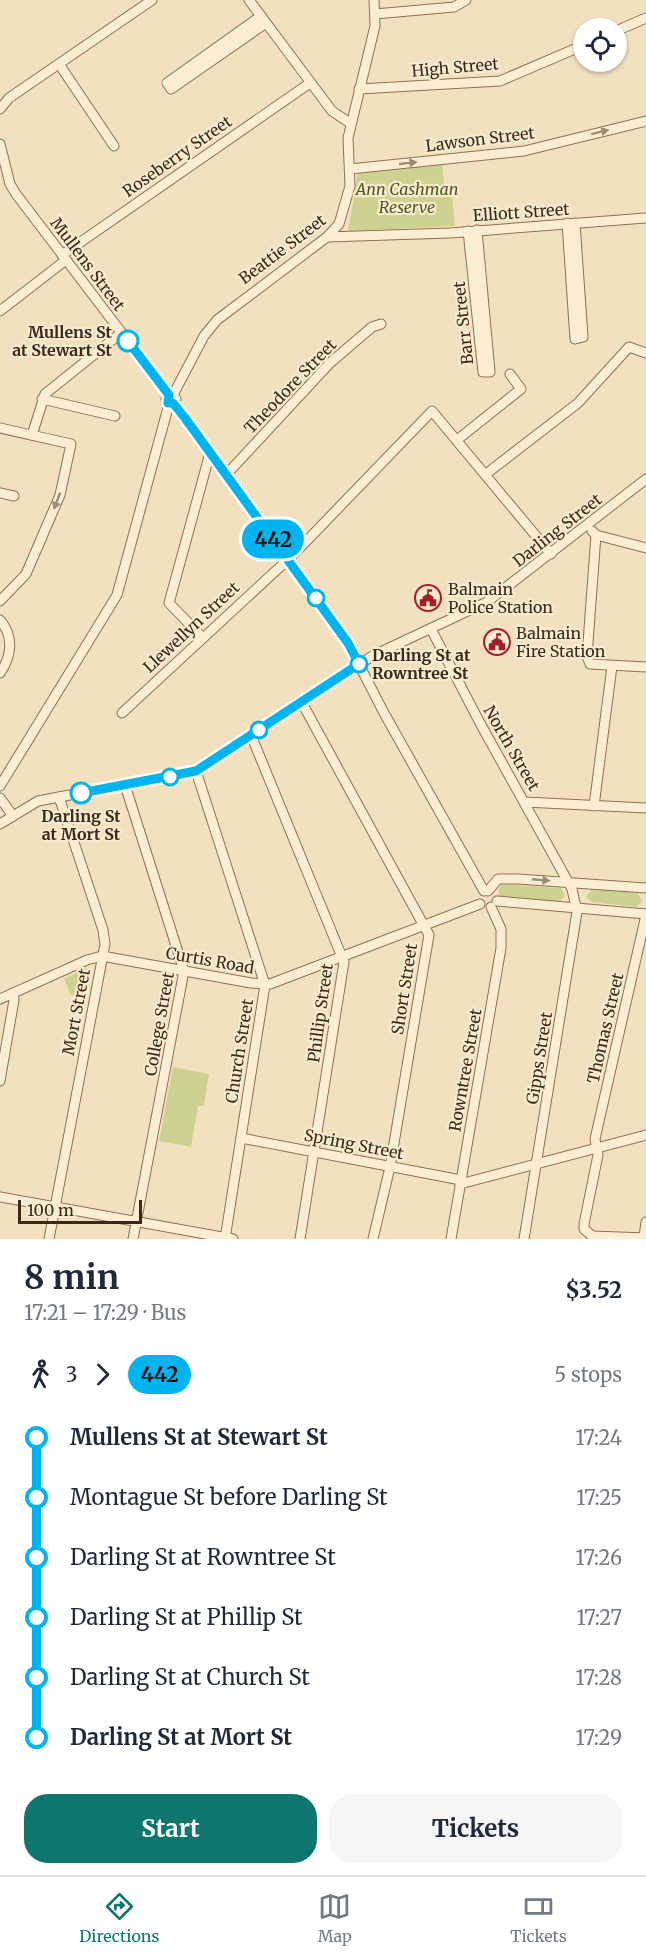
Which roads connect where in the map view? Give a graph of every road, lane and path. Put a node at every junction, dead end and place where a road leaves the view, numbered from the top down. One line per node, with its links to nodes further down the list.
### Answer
1 (249, 0): 7 (street)
2 (374, 0): 5 (street, Beattie Street)
3 (466, 0): 5 (street)
4 (148, 1): 11 (street)
5 (375, 14): 13 (street, Beattie Street)
6 (646, 18): 8 (street)
7 (264, 20): 10 (street); 12 (street)
8 (627, 26)
9 (573, 50): 13 (street, High Street)
10 (214, 55): 10 (street)
11 (59, 64): 14 (street); 19 (street)
12 (310, 83): 17 (street); 25 (street, Roseberry Street)
13 (359, 89): 17 (street, Beattie Street)
14 (4, 99): 15 (street)
15 (0, 110)
16 (646, 121): 20 (street, Lawson Street, one-way to 16)
17 (350, 123): 20 (street, Beattie Street)
18 (0, 144): 25 (street, Mullens Street)
19 (114, 146)
20 (350, 169): 24 (street, Beattie Street)
21 (646, 218): 22 (street, Elliott Street)
22 (571, 223): 23 (street, Elliott Street); 26 (street)
23 (473, 231): 24 (street, Elliott Street); 30 (street, Barr Street)
24 (327, 237): 34 (street, Beattie Street)
25 (64, 257): 27 (street, Roseberry Street); 29 (street, Mullens Street)
26 (576, 300)
27 (0, 311)
28 (381, 324): 41 (street, Theodore Street)
29 (122, 333): 33 (street); 34 (street, Mullens Street)
30 (483, 338)
31 (646, 353): 40 (street)
32 (510, 374): 38 (street)
33 (42, 399): 35 (street); 37 (street)
34 (171, 399): 39 (street, Mullens Street); 63 (street, Beattie Street)
35 (116, 416)
36 (0, 428): 37 (street)
37 (32, 435): 50 (street, one-way to 50)
38 (457, 440): 40 (street); 49 (street, Llewellyn Street)
39 (210, 453): 41 (street, Mullens Street); 54 (street)
40 (486, 474): 48 (street)
41 (226, 475): 49 (street, Mullens Street)
42 (646, 480): 45 (street, Darling Street)
43 (0, 493): 44 (street)
44 (14, 496)
45 (588, 525): 46 (street); 48 (street, Darling Street)
46 (596, 535): 47 (street); 56 (street)
47 (646, 548)
48 (551, 554): 52 (street, Darling Street)
49 (288, 559): 54 (street, Llewellyn Street); 55 (street, Mullens Street)
50 (0, 602)
51 (0, 620): 53 (street)
52 (431, 629): 55 (street, Darling Street); 67 (street, North Street)
53 (3, 633): 58 (street)
54 (202, 637): 60 (street, Llewellyn Street)
55 (359, 664): 59 (street, Darling Street); 74 (street)
56 (612, 666): 57 (street); 68 (street)
57 (646, 668)
58 (0, 673)
59 (302, 701): 61 (street, Darling Street); 79 (street, Short Street)
60 (122, 713)
61 (251, 735): 62 (street, Darling Street); 81 (street, Phillip Street)
62 (196, 771): 64 (street, Darling Street); 83 (street, Church Street)
63 (1, 778)
64 (125, 785): 65 (street, Darling Street); 82 (street, College Street)
65 (59, 796): 70 (street, Darling Street); 80 (street, Mort Street)
66 (0, 798): 70 (street)
67 (525, 802): 68 (street); 72 (street, North Street)
68 (594, 806): 69 (street)
69 (646, 808)
70 (13, 816): 71 (street, Darling Street)
71 (0, 824)
72 (567, 883): 73 (street); 74 (street, one-way to 72); 77 (street, Gipps Street)
73 (646, 888)
74 (486, 891): 75 (street); 76 (street, Rowntree Street)
75 (480, 904): 76 (street); 79 (street, Curtis Road)
76 (494, 904): 77 (street); 93 (street, Rowntree Street)
77 (575, 908): 78 (street); 91 (street, Gipps Street)
78 (646, 914): 89 (street, Thomas Street)
79 (425, 926): 81 (street, Curtis Road); 92 (street, Short Street)
80 (102, 956): 82 (street, Curtis Road); 84 (street, Curtis Road); 95 (street, Mort Street)
81 (343, 956): 83 (street, Curtis Road); 90 (street, Phillip Street)
82 (184, 971): 83 (street, Curtis Road); 96 (street, College Street)
83 (265, 985): 88 (street, Church Street)
84 (13, 993): 85 (street, Curtis Road); 86 (street)
85 (0, 999)
86 (0, 1081)
87 (646, 1135): 89 (street, Spring Street)
88 (241, 1138): 90 (street, Spring Street); 99 (street, Church Street)
89 (597, 1148): 91 (street, Spring Street); 100 (street, Thomas Street)
90 (315, 1152): 92 (street, Spring Street); 103 (street, Phillip Street)
91 (538, 1164): 93 (street, Spring Street); 106 (street, Gipps Street)
92 (390, 1167): 93 (street, Spring Street); 104 (street, Short Street)
93 (460, 1182): 105 (street, Rowntree Street)
94 (0, 1197): 95 (street)
95 (55, 1208): 96 (street); 101 (street, Mort Street)
96 (137, 1221): 99 (street); 102 (street, College Street)
97 (646, 1222): 98 (street)
98 (645, 1237): 100 (street)
99 (228, 1238)
100 (591, 1238)
101 (49, 1239)
102 (133, 1239)
103 (300, 1239)
104 (373, 1239)
105 (451, 1239)
106 (524, 1239)

